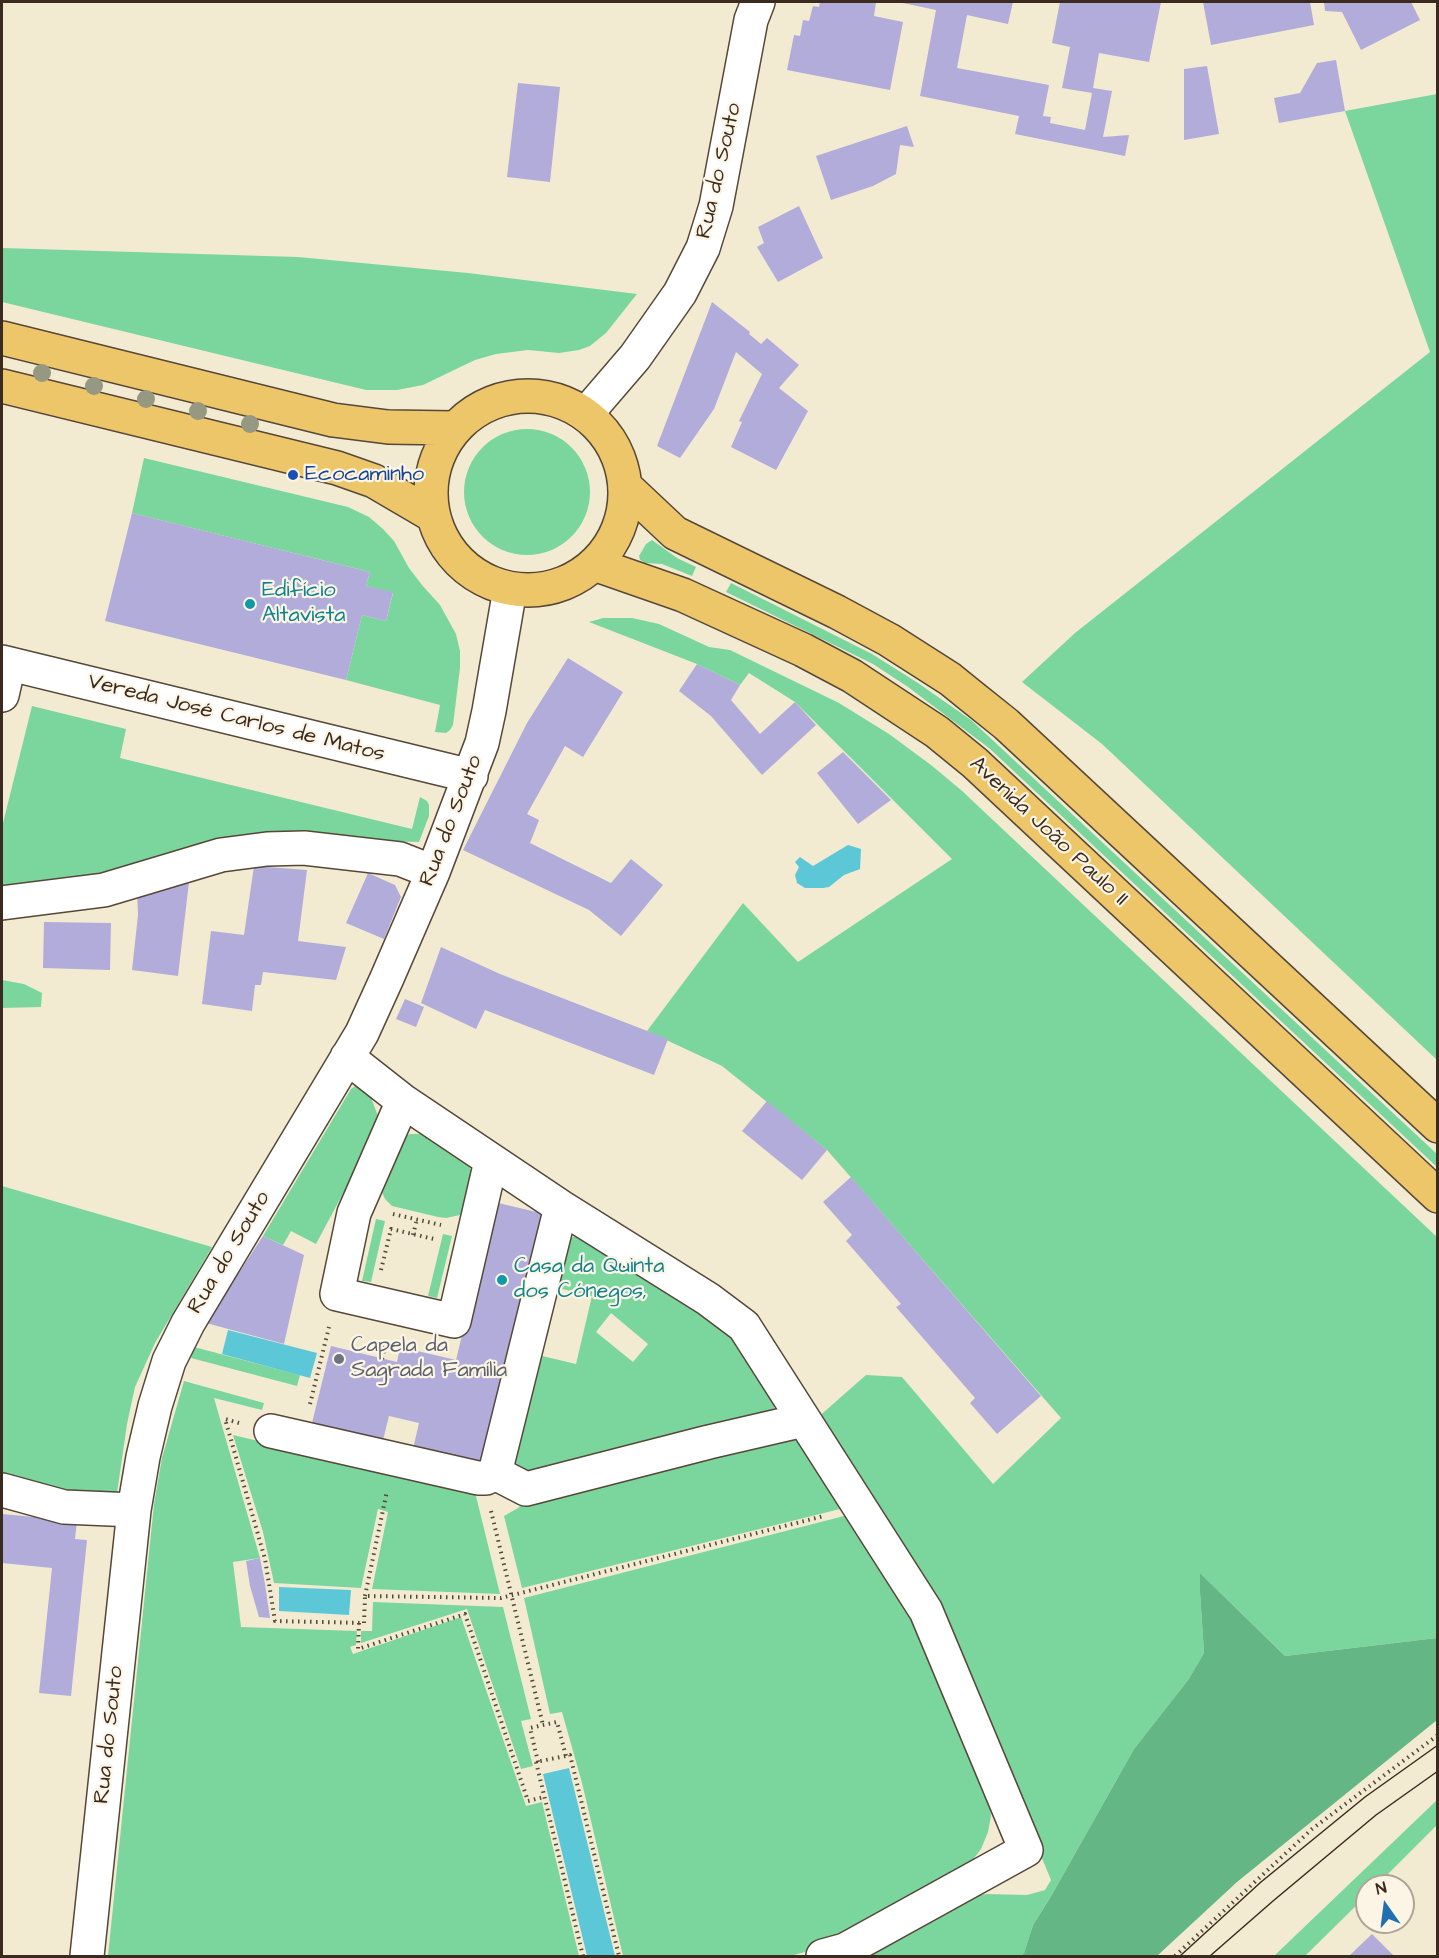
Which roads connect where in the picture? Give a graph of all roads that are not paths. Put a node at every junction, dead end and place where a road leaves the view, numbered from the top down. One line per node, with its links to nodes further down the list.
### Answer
1 (758, 2): 4 (street, Rua do Souto)
2 (2, 338): 5 (main road)
3 (2, 386): 7 (main road)
4 (586, 414): 5 (main road); 6 (main road)
5 (454, 428): 7 (main road)
6 (625, 486): 8 (main road); 17 (main road)
7 (432, 515): 9 (main road)
8 (594, 564): 9 (main road); 19 (main road, Avenida João Paulo II)
9 (510, 589): 12 (street, Rua do Souto)
10 (5, 663): 11 (street); 12 (street, Vereda José Carlos de Matos)
11 (2, 695)
12 (471, 776): 13 (street, Rua do Souto)
13 (433, 872): 14 (street); 15 (street, Rua do Souto)
14 (2, 903)
15 (347, 1057): 16 (street); 25 (street, Rua do Souto)
16 (403, 1101): 18 (street); 18 (street)
17 (1437, 1126)
18 (491, 1161): 20 (street)
19 (1437, 1196)
20 (561, 1207): 21 (street); 23 (street)
21 (804, 1420): 23 (street); 27 (street)
22 (271, 1431): 23 (street)
23 (489, 1476)
24 (2, 1490): 25 (street)
25 (134, 1510): 26 (street, Rua do Souto)
26 (87, 1956)
27 (823, 1956)

